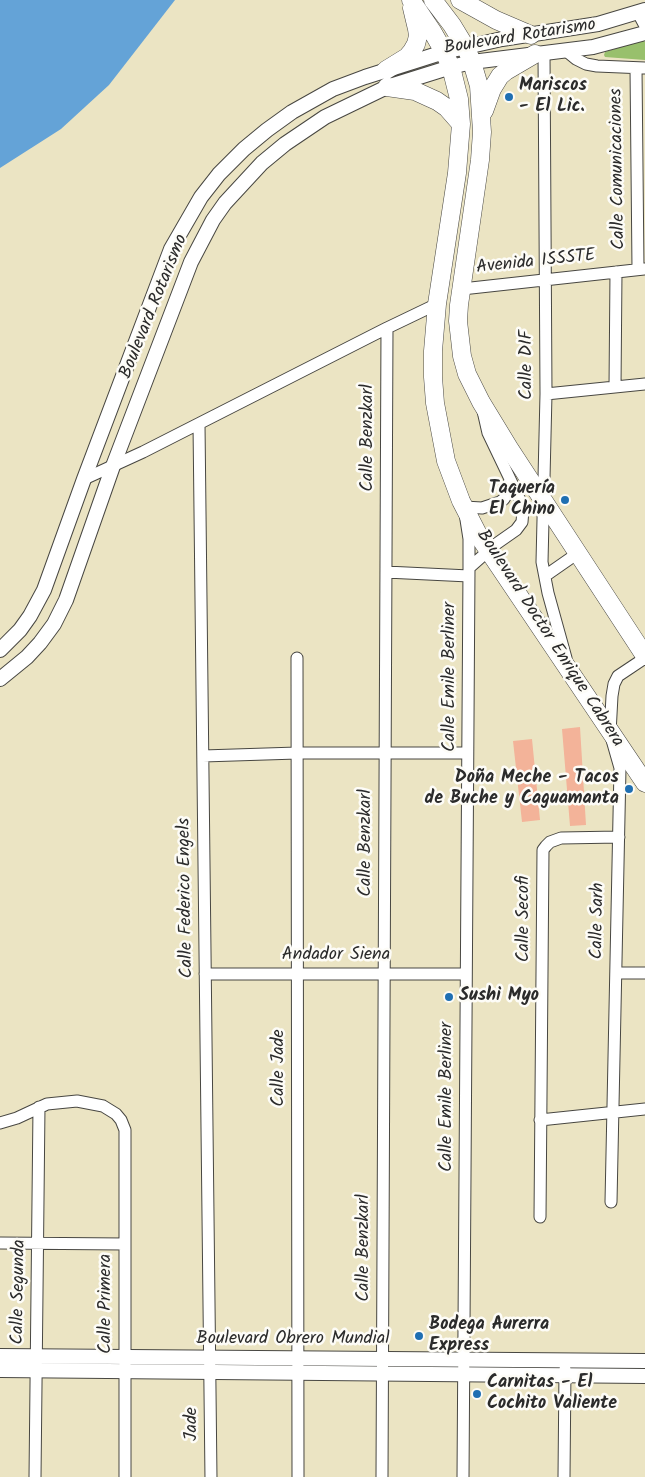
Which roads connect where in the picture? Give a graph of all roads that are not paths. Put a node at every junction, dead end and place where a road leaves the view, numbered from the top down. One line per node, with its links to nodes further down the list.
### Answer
1 (411, 0): 11 (main road, Boulevard Doctor Enrique Cabrera); 13 (main road)
2 (432, 0): 10 (main road)
3 (460, 0): 7 (main road)
4 (642, 11): 5 (street); 7 (street, Boulevard Rotarismo)
5 (645, 26)
6 (645, 33): 8 (street, Boulevard Rotarismo)
7 (531, 35): 10 (street, Boulevard Rotarismo)
8 (565, 50): 9 (street, Boulevard Rotarismo); 12 (street)
9 (540, 54): 10 (street, Boulevard Rotarismo); 14 (main road); 18 (street, Calle DIF)
10 (469, 55): 11 (street, Boulevard Rotarismo); 14 (main road)
11 (448, 59): 13 (street, Boulevard Rotarismo); 15 (main road, Boulevard Doctor Enrique Cabrera)
12 (640, 68): 16 (street, Calle Comunicaciones)
13 (386, 78): 15 (main road); 26 (street, Boulevard Rotarismo); 27 (street, Boulevard Rotarismo)
14 (482, 119): 19 (main road)
15 (461, 124): 20 (main road, Boulevard Doctor Enrique Cabrera)
16 (641, 269): 17 (street, Avenida ISSSTE)
17 (616, 272): 18 (street, Avenida ISSSTE); 23 (street)
18 (546, 280): 19 (street, Avenida ISSSTE); 24 (street, Calle DIF)
19 (462, 289): 25 (main road)
20 (437, 304): 21 (street); 33 (main road, Boulevard Doctor Enrique Cabrera)
21 (387, 328): 28 (street); 36 (street, Calle Benzkarl)
22 (645, 384): 23 (street)
23 (615, 387): 24 (street)
24 (546, 394): 32 (street, Calle DIF)
25 (481, 402): 31 (street); 32 (main road)
26 (136, 404): 27 (street); 29 (street, Boulevard Rotarismo)
27 (110, 409): 30 (street, Boulevard Rotarismo)
28 (199, 424): 29 (street); 48 (street, Calle Federico Engels)
29 (112, 466): 30 (street); 43 (street, Boulevard Rotarismo)
30 (84, 479): 39 (street, Boulevard Rotarismo)
31 (510, 479): 33 (street); 34 (street)
32 (544, 502): 35 (main road); 38 (street, Calle DIF)
33 (464, 507): 34 (main road, Boulevard Doctor Enrique Cabrera); 37 (street, Calle Emile Berliner)
34 (489, 551): 37 (street); 42 (main road, Boulevard Doctor Enrique Cabrera)
35 (578, 553): 38 (street); 40 (main road)
36 (386, 572): 37 (street); 46 (street, Calle Benzkarl)
37 (469, 572): 47 (street, Calle Emile Berliner)
38 (545, 576): 42 (street, Calle DIF)
39 (0, 650)
40 (645, 657): 44 (street, Calle Sarh)
41 (297, 658): 45 (street, Calle Jade)
42 (570, 674): 44 (main road, Boulevard Doctor Enrique Cabrera)
43 (0, 679)
44 (610, 732): 49 (main road, Boulevard Doctor Enrique Cabrera); 50 (street, Calle Sarh)
45 (297, 753): 46 (street); 48 (street); 54 (street, Calle Jade)
46 (385, 753): 47 (street); 55 (street, Calle Benzkarl)
47 (467, 753): 56 (street, Calle Emile Berliner)
48 (203, 756): 53 (street, Calle Federico Engels)
49 (645, 783)
50 (619, 837): 51 (street, Calle Sarh); 60 (street, Calle Secofi)
51 (616, 973): 52 (street); 59 (street, Calle Sarh)
52 (645, 973)
53 (205, 974): 54 (street, Andador Siena); 74 (street, Calle Federico Engels)
54 (297, 974): 55 (street, Andador Siena); 68 (street, Calle Jade)
55 (384, 974): 56 (street, Andador Siena); 75 (street, Calle Benzkarl)
56 (466, 974): 69 (street, Calle Emile Berliner)
57 (39, 1107): 61 (street); 65 (street, Calle Segunda); 66 (street, Calle Primera)
58 (645, 1109): 59 (street)
59 (612, 1112): 60 (street); 62 (street, Calle Sarh)
60 (540, 1120): 63 (street, Calle Secofi)
61 (0, 1123)
62 (611, 1202)
63 (540, 1217)
64 (0, 1243): 65 (street)
65 (38, 1244): 66 (street); 72 (street, Calle Segunda)
66 (125, 1244): 73 (street, Calle Primera)
67 (0, 1356): 72 (street, Boulevard Obrero Mundial)
68 (298, 1358): 74 (street, Boulevard Obrero Mundial); 75 (street, Boulevard Obrero Mundial); 77 (street, Calle Jade)
69 (464, 1360): 70 (street, Boulevard Obrero Mundial); 75 (street, Boulevard Obrero Mundial); 78 (street, Calle Emile Berliner)
70 (565, 1360): 71 (street, Boulevard Obrero Mundial); 79 (street)
71 (645, 1361)
72 (36, 1363): 73 (street, Boulevard Obrero Mundial); 76 (street, Boulevard Obrero Mundial); 81 (street, Calle Segunda)
73 (125, 1364): 74 (street, Boulevard Obrero Mundial); 82 (street, Calle Primera)
74 (210, 1365): 77 (street, Boulevard Obrero Mundial); 83 (street, Jade)
75 (382, 1366): 77 (street, Boulevard Obrero Mundial); 78 (street, Boulevard Obrero Mundial); 85 (street, Calle Benzkarl)
76 (0, 1370)
77 (298, 1372): 84 (street, Calle Jade)
78 (464, 1374): 79 (street, Boulevard Obrero Mundial); 86 (street, Calle Emile Berliner)
79 (565, 1375): 80 (street, Boulevard Obrero Mundial); 87 (street)
80 (645, 1376)
81 (35, 1477)
82 (125, 1477)
83 (211, 1477)
84 (298, 1477)
85 (382, 1477)
86 (463, 1477)
87 (564, 1477)

